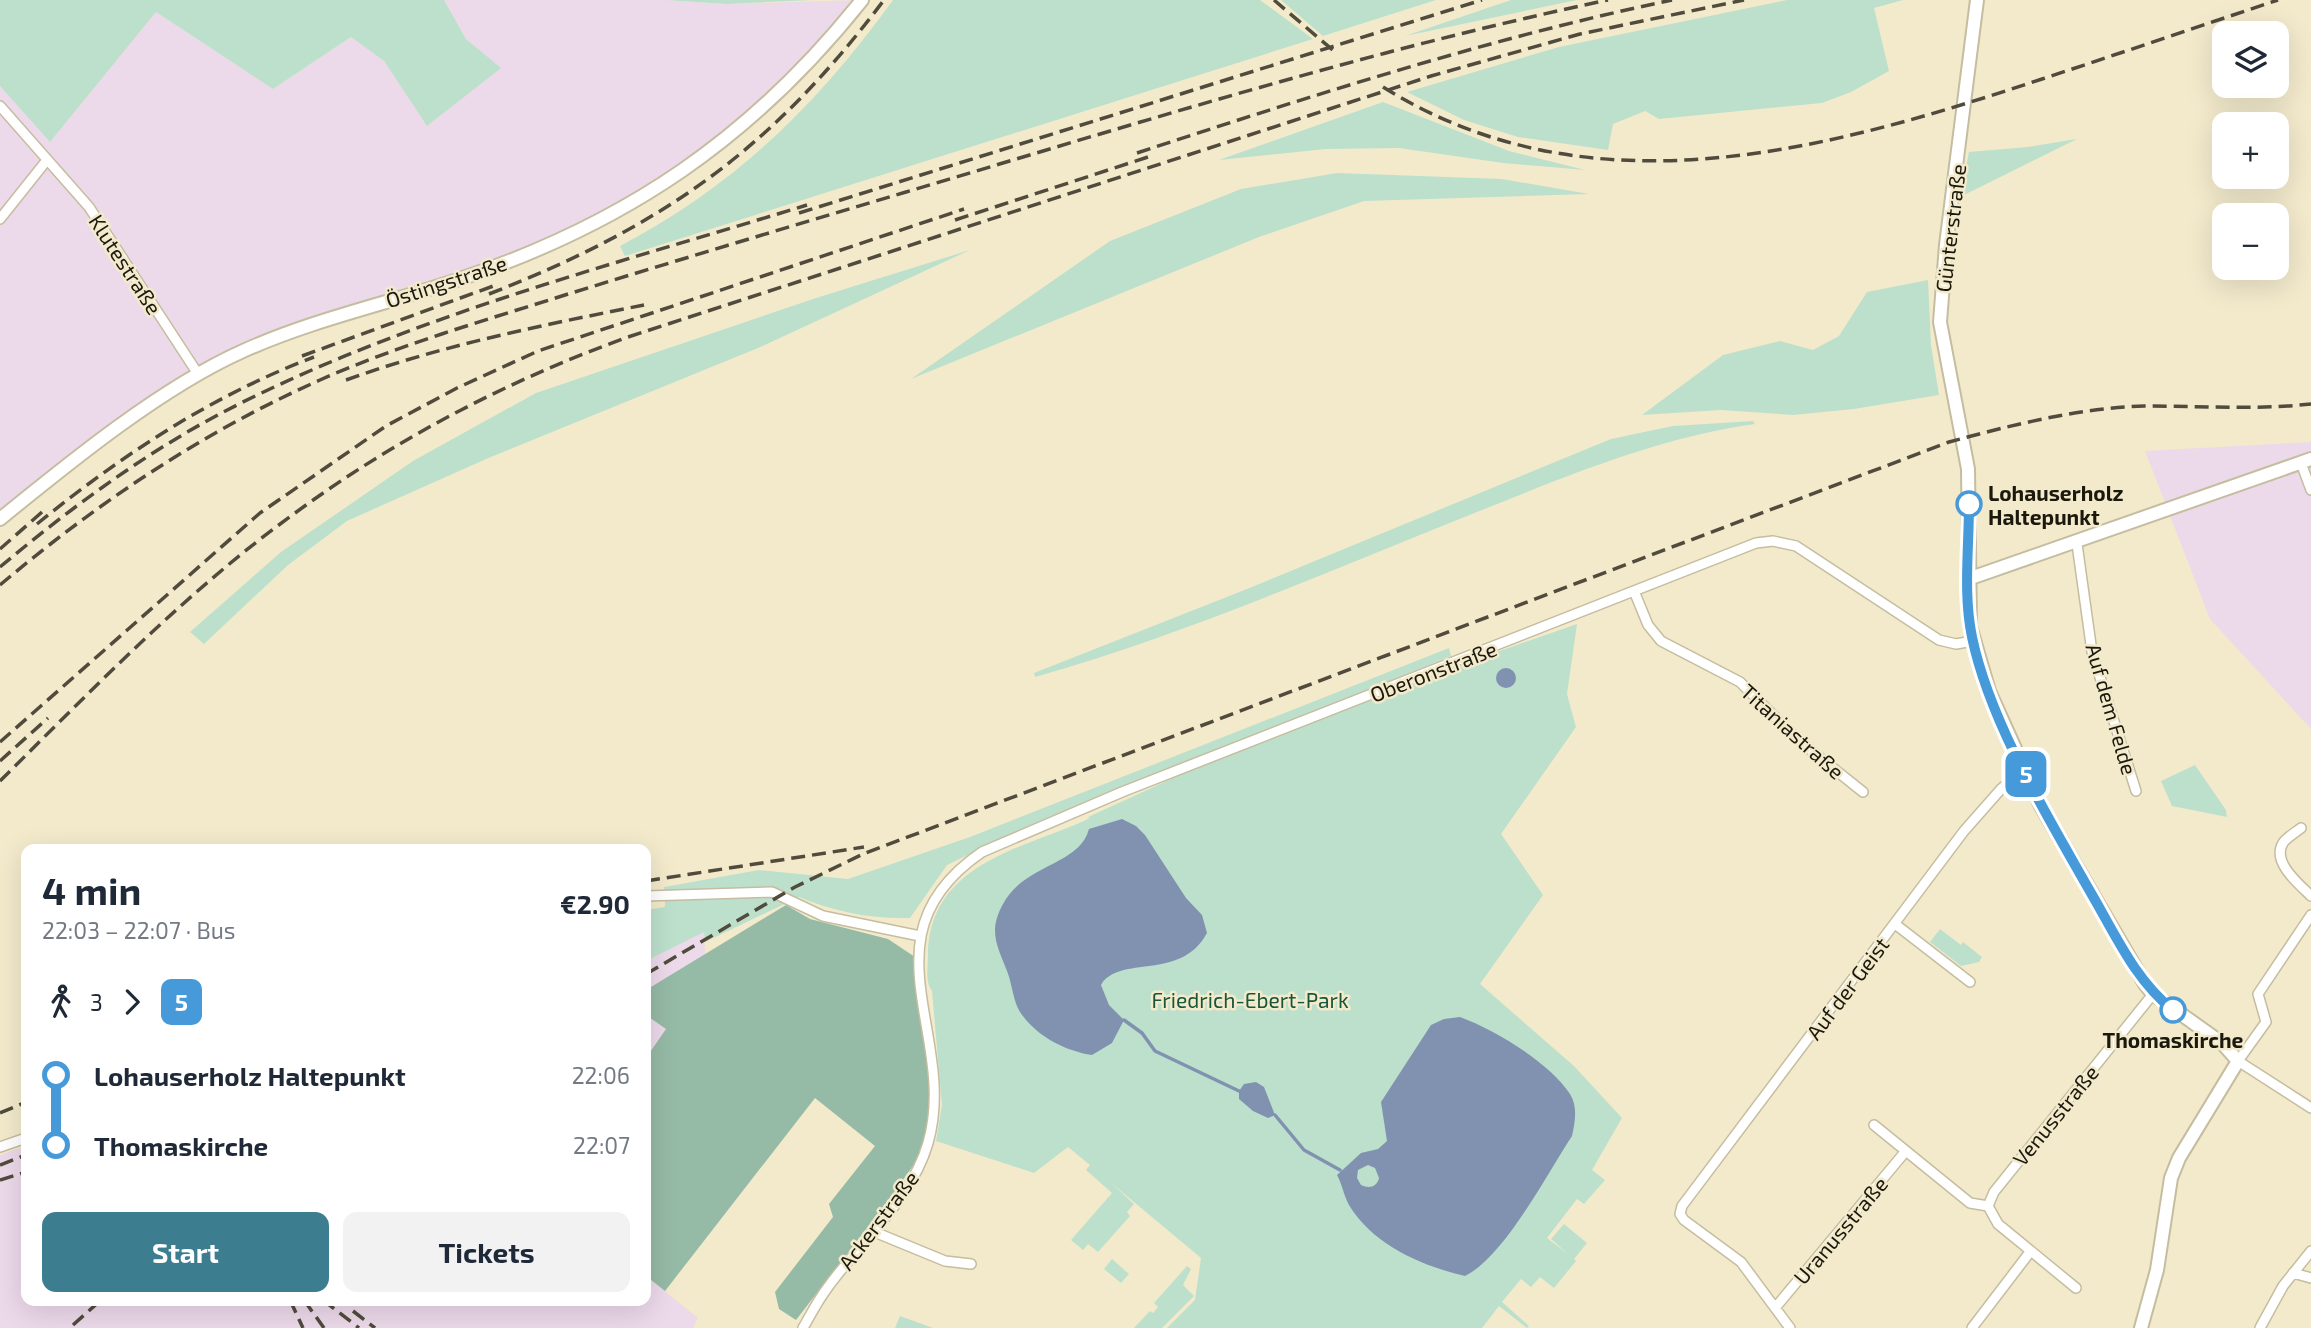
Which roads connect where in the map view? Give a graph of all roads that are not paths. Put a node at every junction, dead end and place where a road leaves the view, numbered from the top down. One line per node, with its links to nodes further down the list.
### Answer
1 (862, 0): 6 (street, Östingstraße)
2 (1977, 0): 11 (street, Günterstraße)
3 (0, 106): 4 (street, Klutestraße)
4 (47, 160): 5 (street); 6 (street, Klutestraße)
5 (0, 219)
6 (198, 374): 9 (street, Östingstraße)
7 (2306, 461): 8 (street); 10 (street)
8 (2311, 490)
9 (0, 519)
10 (2077, 544): 11 (street); 15 (street, Auf dem Felde)
11 (1968, 579): 13 (street, Günterstraße)
12 (1634, 591): 13 (street, Oberonstraße); 16 (street, Titaniastraße); 22 (street, Oberonstraße)
13 (1973, 641): 14 (street, Günterstraße)
14 (2024, 771): 21 (street, Auf der Geist); 24 (street, Günterstraße)
15 (2136, 791)
16 (1863, 792)
17 (2301, 828): 19 (street)
18 (651, 896): 22 (street)
19 (2311, 897)
20 (2311, 915): 25 (street)
21 (1895, 924): 23 (street); 39 (street, Auf der Geist)
22 (920, 936): 32 (street, Ackerstraße)
23 (1970, 982)
24 (2153, 994): 25 (street); 31 (street, Venusstraße)
25 (2238, 1061): 26 (street); 43 (street)
26 (2311, 1108)
27 (1874, 1125): 30 (street)
28 (21, 1140): 29 (street)
29 (0, 1147)
30 (1905, 1152): 31 (street); 39 (street, Uranusstraße)
31 (1988, 1206): 34 (street)
32 (872, 1231): 35 (street); 40 (street, Ackerstraße)
33 (2311, 1251): 36 (street)
34 (2030, 1252): 38 (street); 42 (street)
35 (971, 1264)
36 (2293, 1273): 37 (street); 44 (street)
37 (2311, 1278)
38 (2077, 1288)
39 (1775, 1308): 41 (street)
40 (803, 1328)
41 (1790, 1328)
42 (1972, 1328)
43 (2141, 1328)
44 (2260, 1328)

